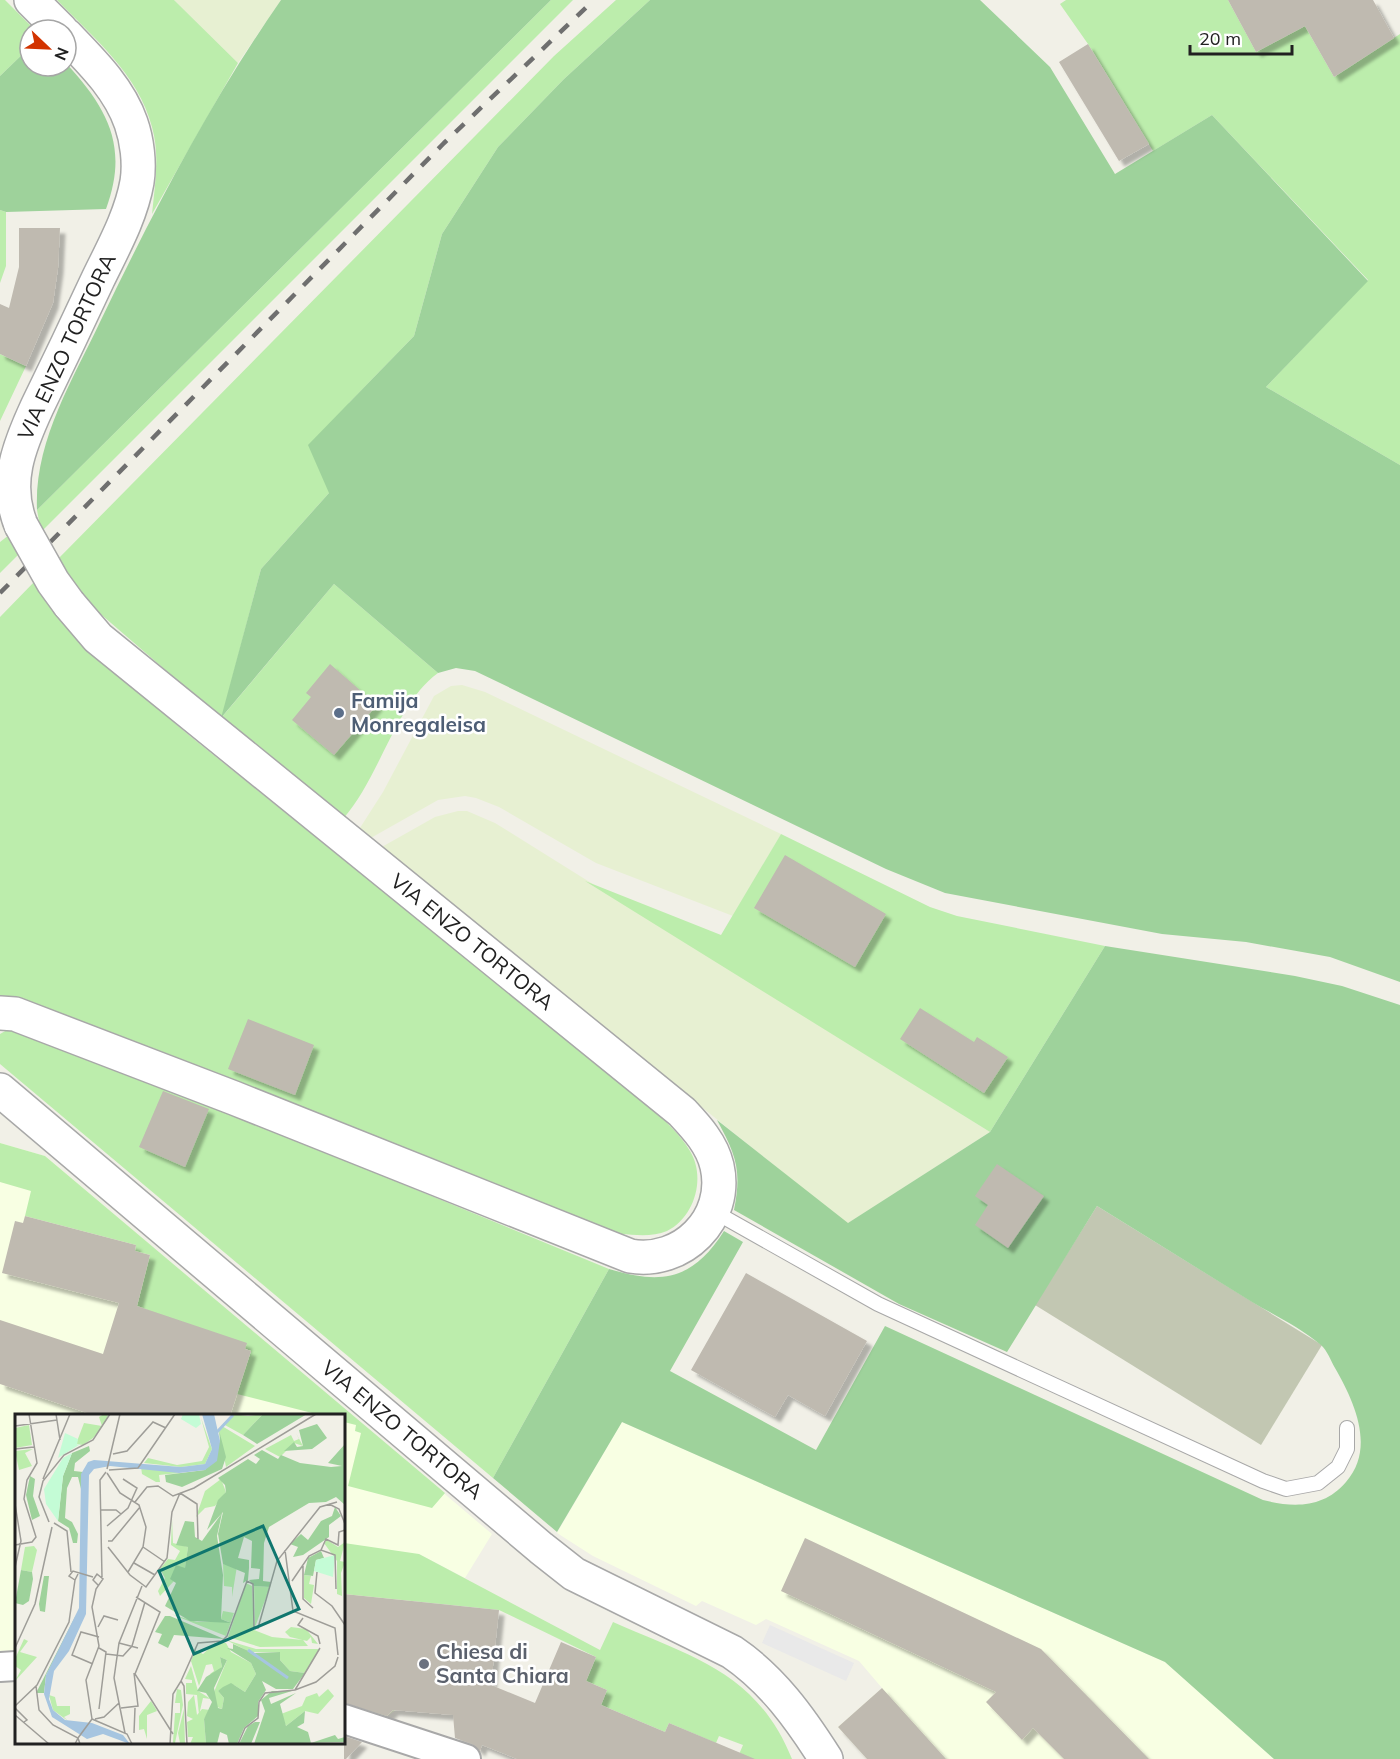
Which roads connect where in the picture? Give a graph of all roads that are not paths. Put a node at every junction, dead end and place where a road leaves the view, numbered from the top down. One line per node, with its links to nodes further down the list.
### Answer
1 (31, 0): 2 (street)
2 (49, 18)
3 (78, 48): 6 (street, VIA ENZO TORTORA, bridge)
4 (0, 1013): 6 (street, VIA ENZO TORTORA)
5 (0, 1090): 12 (street, VIA ENZO TORTORA)
6 (712, 1210): 7 (lane)
7 (1347, 1428)
8 (15, 1666): 9 (street)
9 (0, 1667)
10 (345, 1720): 11 (street)
11 (400, 1747): 13 (street)
12 (821, 1751)
13 (466, 1759)

